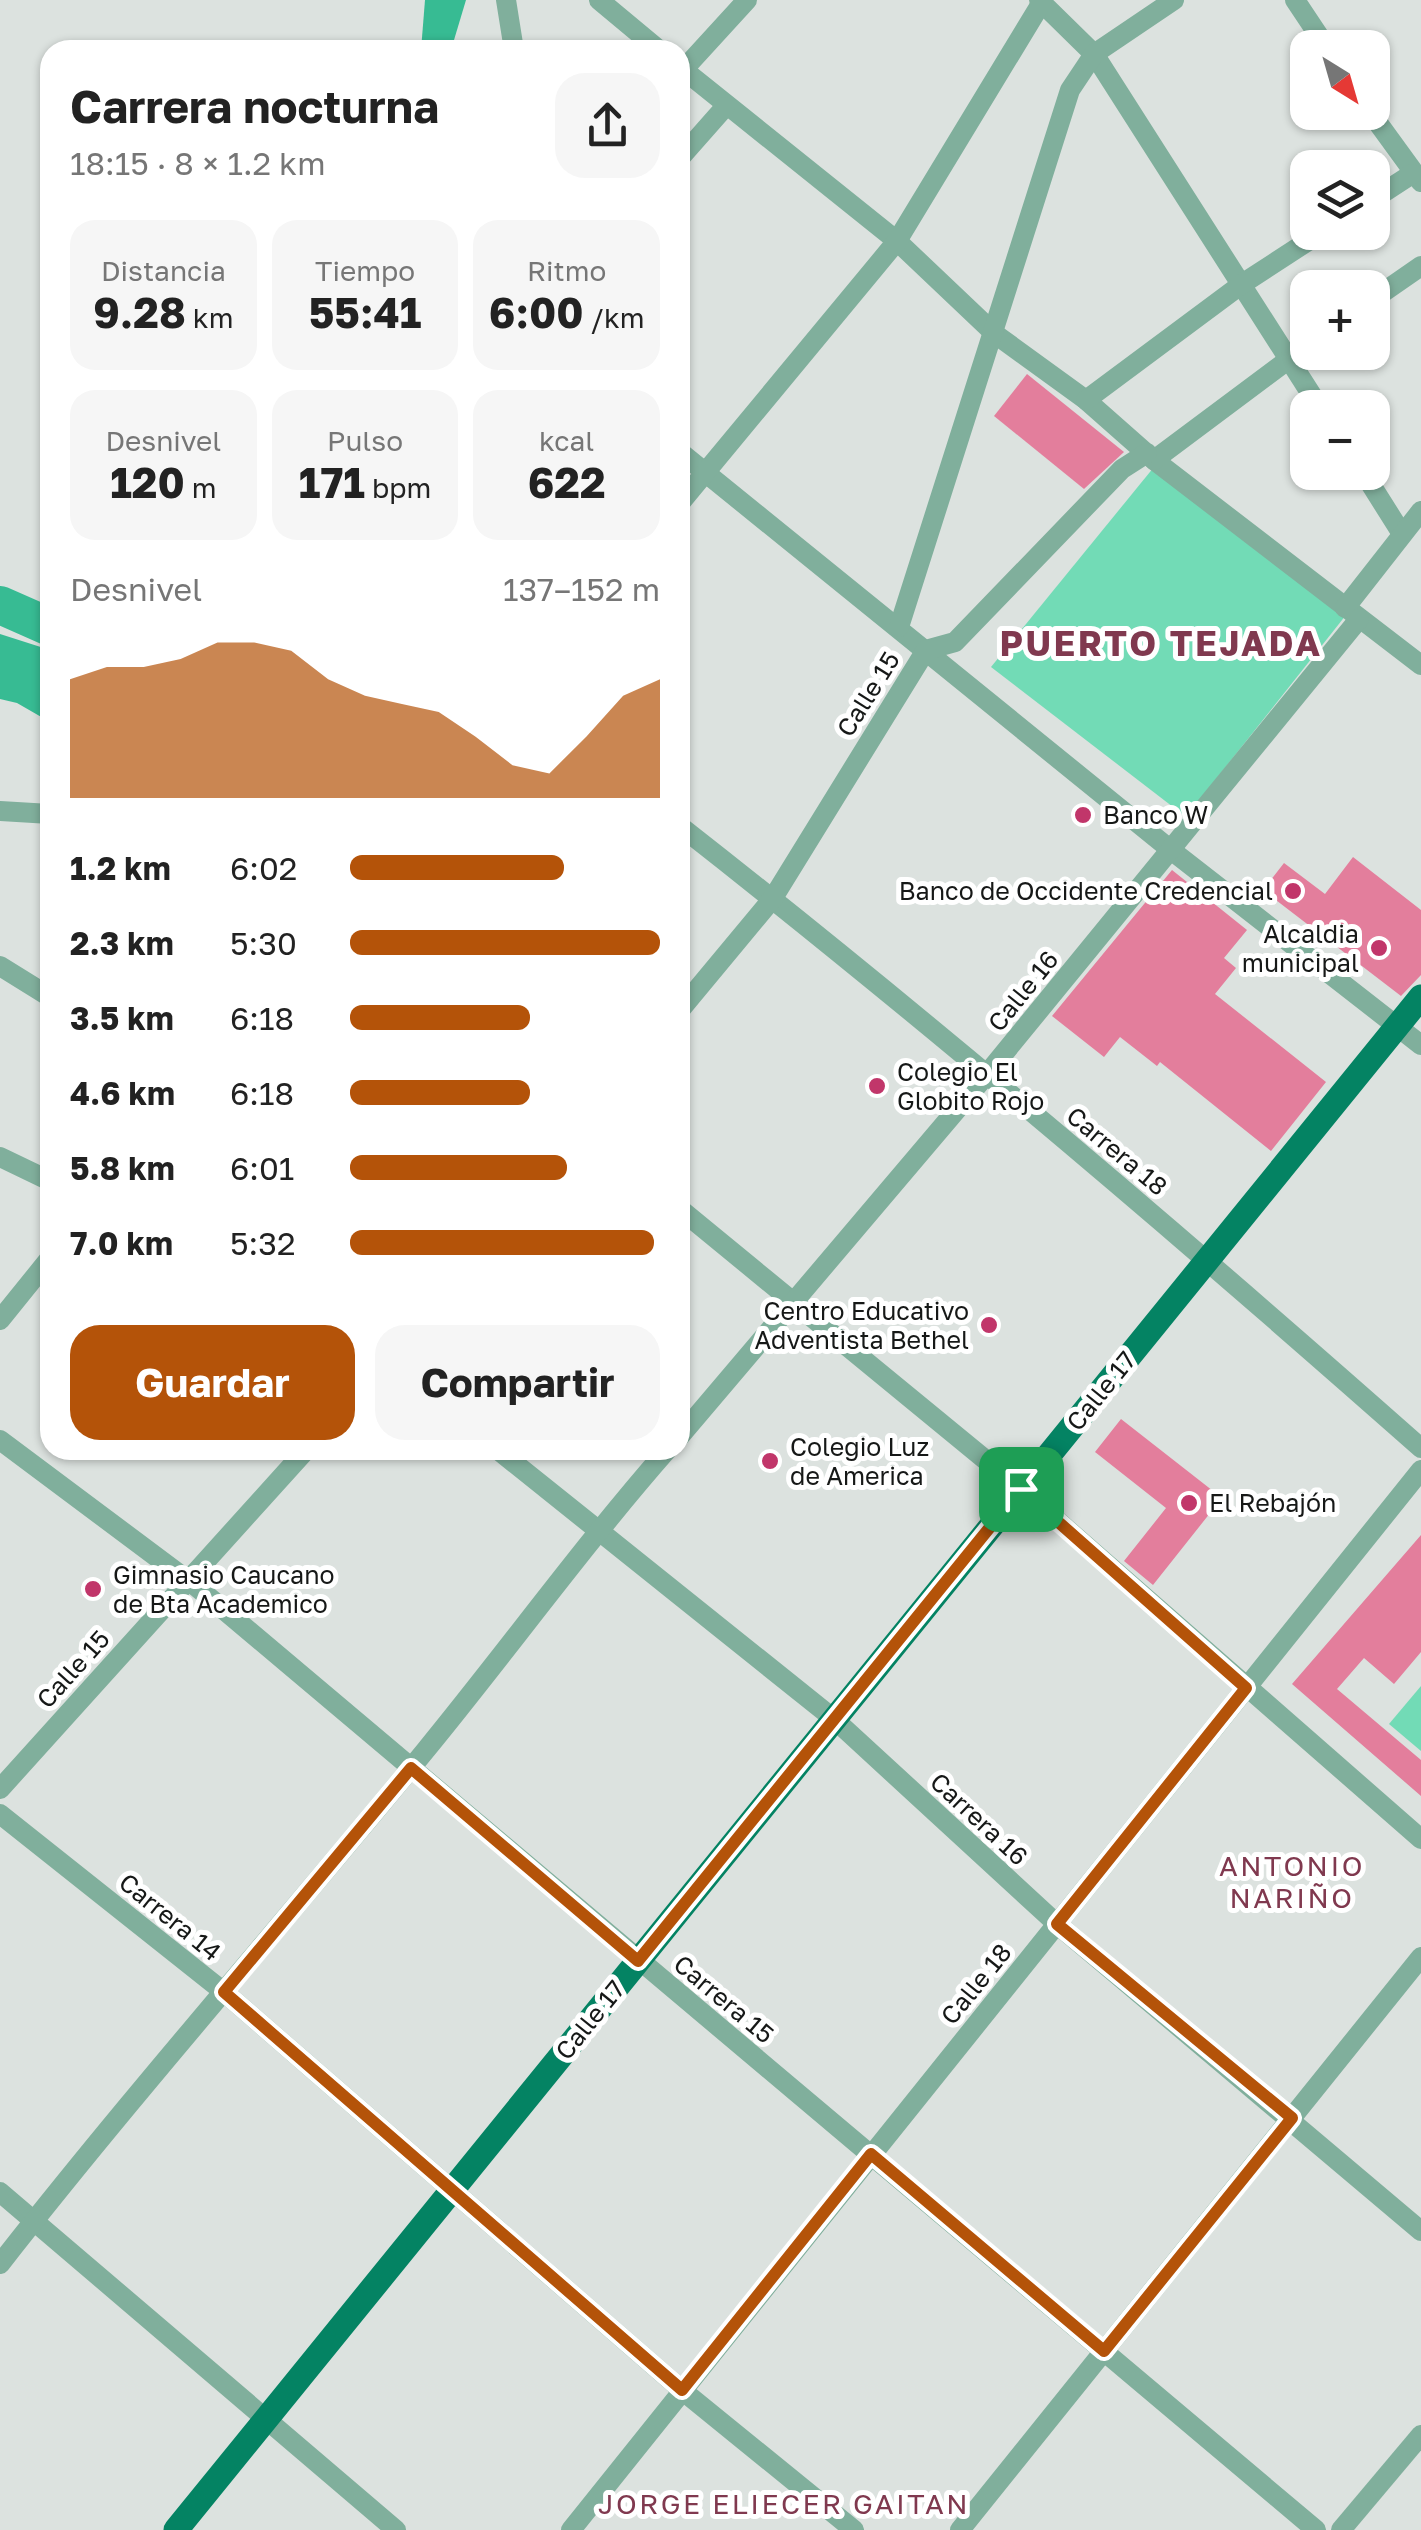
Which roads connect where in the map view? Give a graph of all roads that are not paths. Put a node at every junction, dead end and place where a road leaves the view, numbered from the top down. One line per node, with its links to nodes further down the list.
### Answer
1 (506, 0): 8 (street)
2 (599, 0): 9 (street)
3 (747, 0): 11 (street)
4 (1174, 0): 10 (street)
5 (1295, 0): 7 (street)
6 (1041, 1): 10 (street); 18 (street)
7 (1314, 30)
8 (512, 40)
9 (647, 40)
10 (1094, 54): 21 (street); 23 (street)
11 (690, 61)
12 (690, 76): 13 (street)
13 (725, 107): 15 (street); 18 (street)
14 (1383, 130): 16 (street)
15 (690, 147)
16 (1416, 178): 17 (street)
17 (1390, 191)
18 (897, 241): 23 (street); 29 (street)
19 (1294, 250): 21 (street)
20 (1421, 266): 22 (street)
21 (1242, 284): 24 (street); 26 (street)
22 (1390, 288)
23 (995, 334): 26 (street); 35 (street)
24 (1288, 359): 25 (street); 27 (street, Calle 15)
25 (1308, 390)
26 (1086, 400): 27 (street)
27 (1151, 457): 34 (street); 36 (street, Calle 15)
28 (690, 460): 29 (street)
29 (704, 472): 30 (street); 35 (street)
30 (690, 490)
31 (1374, 490): 33 (street)
32 (1421, 511): 33 (street, Calle 16)
33 (1402, 534): 34 (street, Calle 16)
34 (1352, 614): 37 (street); 41 (street, Calle 16)
35 (900, 628): 36 (street)
36 (926, 650): 41 (street); 42 (street, Calle 15)
37 (1421, 665)
38 (0, 811): 39 (street)
39 (40, 813)
40 (690, 834): 42 (street, Carrera 18)
41 (1171, 850): 47 (street); 49 (street, Calle 16)
42 (772, 898): 46 (street, Calle 15); 49 (street, Carrera 18)
43 (0, 966): 44 (street)
44 (40, 991)
45 (1421, 997): 47 (main road, Calle 17)
46 (690, 998)
47 (1398, 1026): 48 (street); 53 (main road, Calle 17)
48 (1421, 1046)
49 (987, 1074): 53 (street, Carrera 18); 55 (street, Calle 16)
50 (0, 1156): 51 (street)
51 (40, 1175)
52 (690, 1218): 55 (street)
53 (1208, 1259): 59 (street, Carrera 18); 64 (main road, Calle 17)
54 (40, 1270): 56 (street)
55 (795, 1305): 57 (street, Calle 16); 64 (street)
56 (0, 1320)
57 (690, 1425)
58 (0, 1440): 66 (street, Carrera 15)
59 (1421, 1448)
60 (297, 1460): 66 (street, Calle 15)
61 (510, 1460): 65 (street, Carrera 16)
62 (659, 1460): 65 (street)
63 (1421, 1470): 67 (street, Calle 18)
64 (1021, 1489): 67 (street); 68 (main road, Calle 17)
65 (597, 1530): 68 (street, Carrera 16); 69 (street)
66 (187, 1580): 69 (street, Carrera 15); 70 (street, Calle 15)
67 (1246, 1688): 72 (street); 73 (street, Calle 18)
68 (834, 1719): 73 (street, Carrera 16); 75 (main road, Calle 17)
69 (411, 1768): 75 (street, Carrera 15); 76 (street)
70 (0, 1789)
71 (0, 1814): 76 (street, Carrera 14)
72 (1421, 1839)
73 (1057, 1924): 77 (street, Carrera 16); 78 (street, Calle 18)
74 (1421, 1957): 77 (street)
75 (638, 1961): 78 (street, Carrera 15); 80 (main road, Calle 17)
76 (224, 1992): 80 (street, Carrera 14); 81 (street)
77 (1292, 2118): 82 (street, Carrera 16); 84 (street)
78 (871, 2154): 84 (street, Carrera 15); 85 (street, Calle 18)
79 (0, 2192): 81 (street)
80 (451, 2192): 85 (street, Carrera 14); 86 (main road, Calle 17)
81 (35, 2222): 83 (street); 86 (street)
82 (1421, 2231)
83 (0, 2264)
84 (1104, 2351): 92 (street); 93 (street, Carrera 15)
85 (682, 2390): 90 (street, Calle 18); 91 (street, Carrera 14)
86 (267, 2418): 88 (main road, Calle 17); 89 (street)
87 (1421, 2435): 94 (street)
88 (176, 2530)
89 (396, 2530)
90 (571, 2530)
91 (854, 2530)
92 (960, 2530)
93 (1316, 2530)
94 (1341, 2530)

